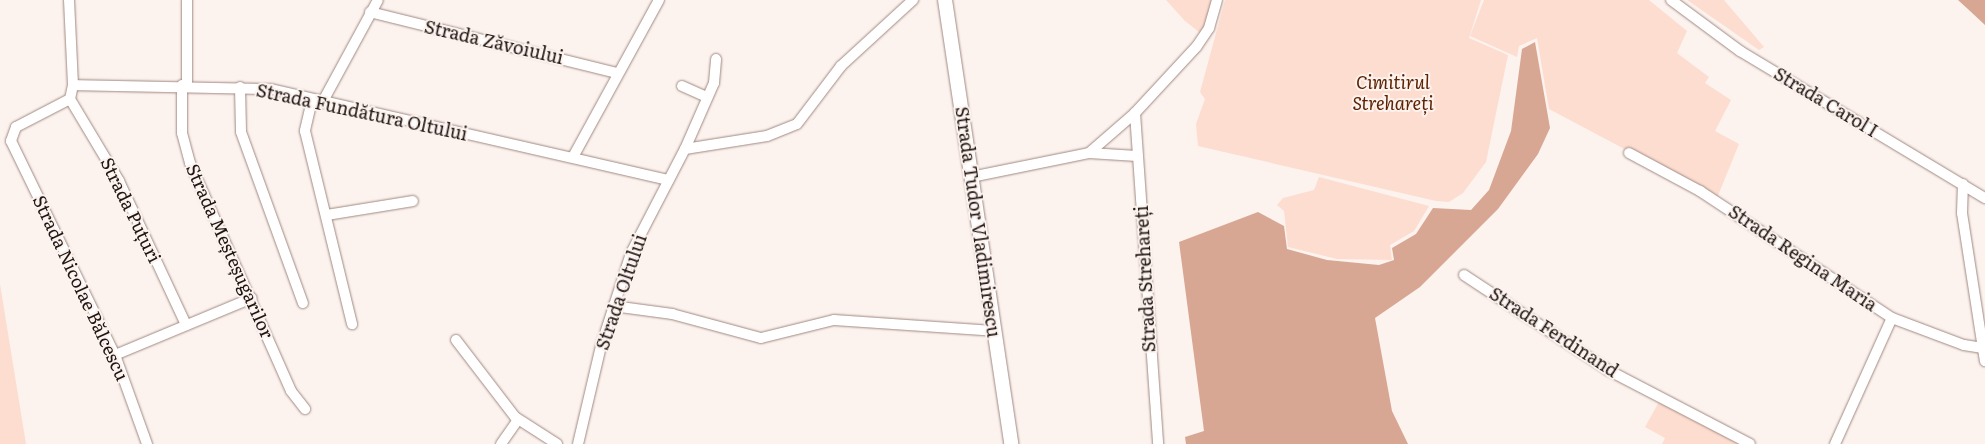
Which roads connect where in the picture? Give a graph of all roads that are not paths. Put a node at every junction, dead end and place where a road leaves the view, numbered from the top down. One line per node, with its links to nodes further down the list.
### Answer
1 (69, 0): 12 (street)
2 (186, 0): 13 (street, Strada Meșteșugarilor)
3 (378, 0): 9 (street)
4 (659, 0): 11 (street)
5 (913, 0): 20 (street)
6 (945, 0): 25 (main road, Strada Tudor Vladimirescu)
7 (1217, 0): 19 (street)
8 (1671, 0): 27 (street, Strada Carol I)
9 (370, 12): 11 (street, Strada Zăvoiului); 18 (street)
10 (716, 59): 16 (street, Strada Oltului)
11 (617, 73): 24 (street)
12 (73, 85): 13 (street, Strada Fundătura Oltului); 17 (street)
13 (184, 85): 15 (street, Strada Fundătura Oltului); 32 (street, Strada Meșteșugarilor)
14 (682, 86): 16 (street)
15 (240, 87): 18 (street, Strada Fundătura Oltului); 33 (street)
16 (707, 97): 20 (street, Strada Oltului)
17 (70, 99): 37 (street, Strada Puțuri); 41 (street, Strada Nicolae Bălcescu)
18 (317, 101): 24 (street, Strada Fundătura Oltului); 30 (street)
19 (1135, 113): 21 (street); 23 (street, Strada Strehareți)
20 (685, 149): 26 (street, Strada Oltului)
21 (1089, 153): 23 (street); 25 (street)
22 (1629, 153): 35 (street, Strada Regina Maria)
23 (1137, 156): 50 (street, Strada Strehareți)
24 (573, 157): 26 (street, Strada Fundătura Oltului)
25 (972, 177): 38 (main road, Strada Tudor Vladimirescu)
26 (669, 180): 34 (street, Strada Oltului)
27 (1963, 184): 28 (street, Strada Carol I); 40 (street)
28 (1985, 198)
29 (413, 201): 30 (street)
30 (327, 214): 36 (street)
31 (1464, 275): 51 (street, Strada Ferdinand)
32 (252, 298): 37 (street); 43 (street, Strada Meșteșugarilor)
33 (303, 302)
34 (613, 306): 38 (street); 48 (street, Strada Oltului)
35 (1892, 318): 40 (street, Strada Regina Maria); 52 (street)
36 (352, 324)
37 (186, 325): 41 (street)
38 (994, 331): 49 (main road, Strada Tudor Vladimirescu)
39 (456, 340): 44 (street)
40 (1984, 348): 42 (street)
41 (114, 355): 45 (street, Strada Nicolae Bălcescu)
42 (1985, 361)
43 (304, 409)
44 (518, 420): 46 (street); 47 (street)
45 (146, 444)
46 (501, 444)
47 (557, 444)
48 (578, 444)
49 (1010, 444)
50 (1158, 444)
51 (1750, 444)
52 (1835, 444)

